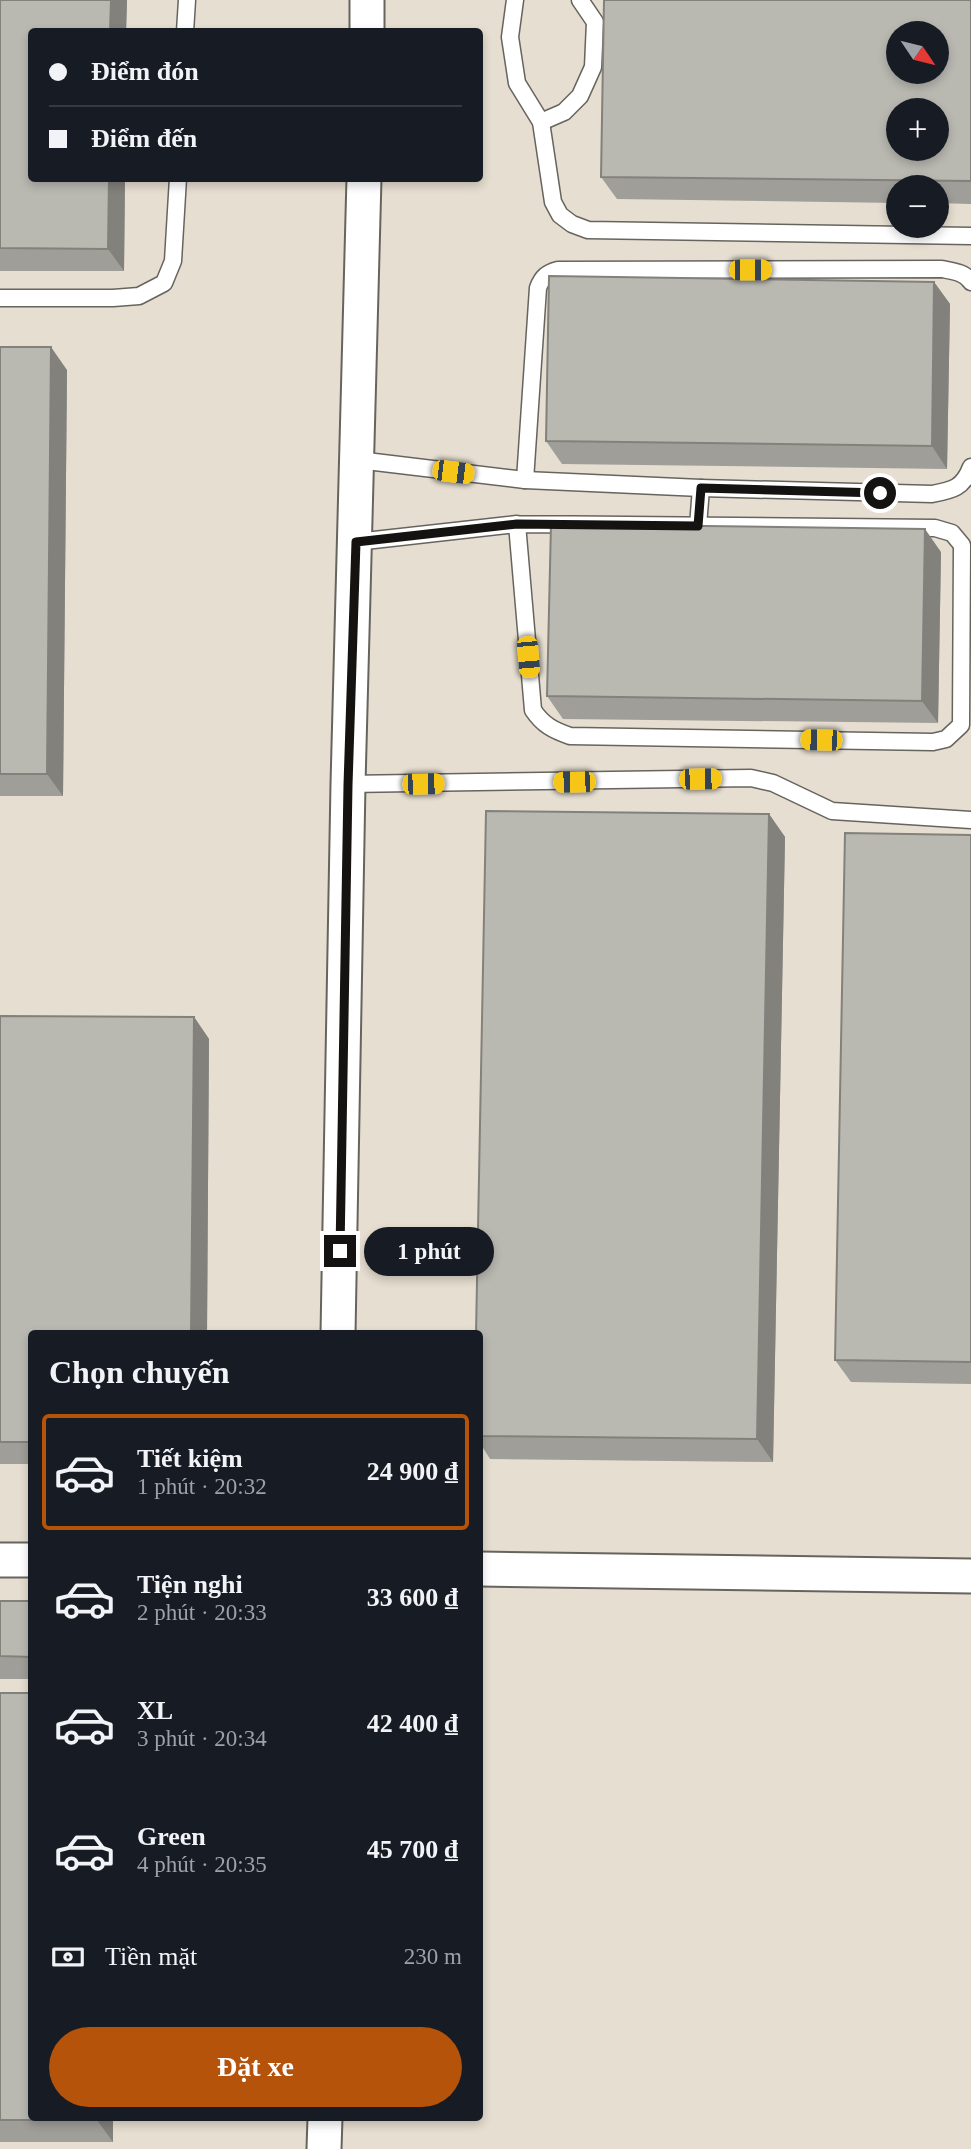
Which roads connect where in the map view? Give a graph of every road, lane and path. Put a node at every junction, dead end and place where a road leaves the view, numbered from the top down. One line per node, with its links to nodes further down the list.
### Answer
1 (187, 0): 5 (lane)
2 (367, 0): 6 (street)
3 (515, 0): 7 (lane)
4 (580, 0): 7 (lane)
5 (185, 28)
6 (367, 28)
7 (541, 122): 10 (lane)
8 (178, 182): 12 (lane)
9 (364, 182): 13 (street)
10 (971, 236)
11 (971, 282): 15 (lane)
12 (0, 298)
13 (358, 460): 15 (lane); 19 (street)
14 (971, 467): 16 (lane)
15 (525, 480): 16 (lane)
16 (701, 488): 18 (lane)
17 (517, 524): 18 (lane); 18 (lane); 19 (lane)
18 (698, 526)
19 (356, 542): 20 (street)
20 (348, 785): 21 (lane); 22 (street)
21 (971, 820)
22 (338, 1330)
23 (0, 1560): 24 (street)
24 (28, 1560)
25 (483, 1569): 26 (street)
26 (971, 1576)
27 (325, 2121): 28 (street)
28 (324, 2149)

